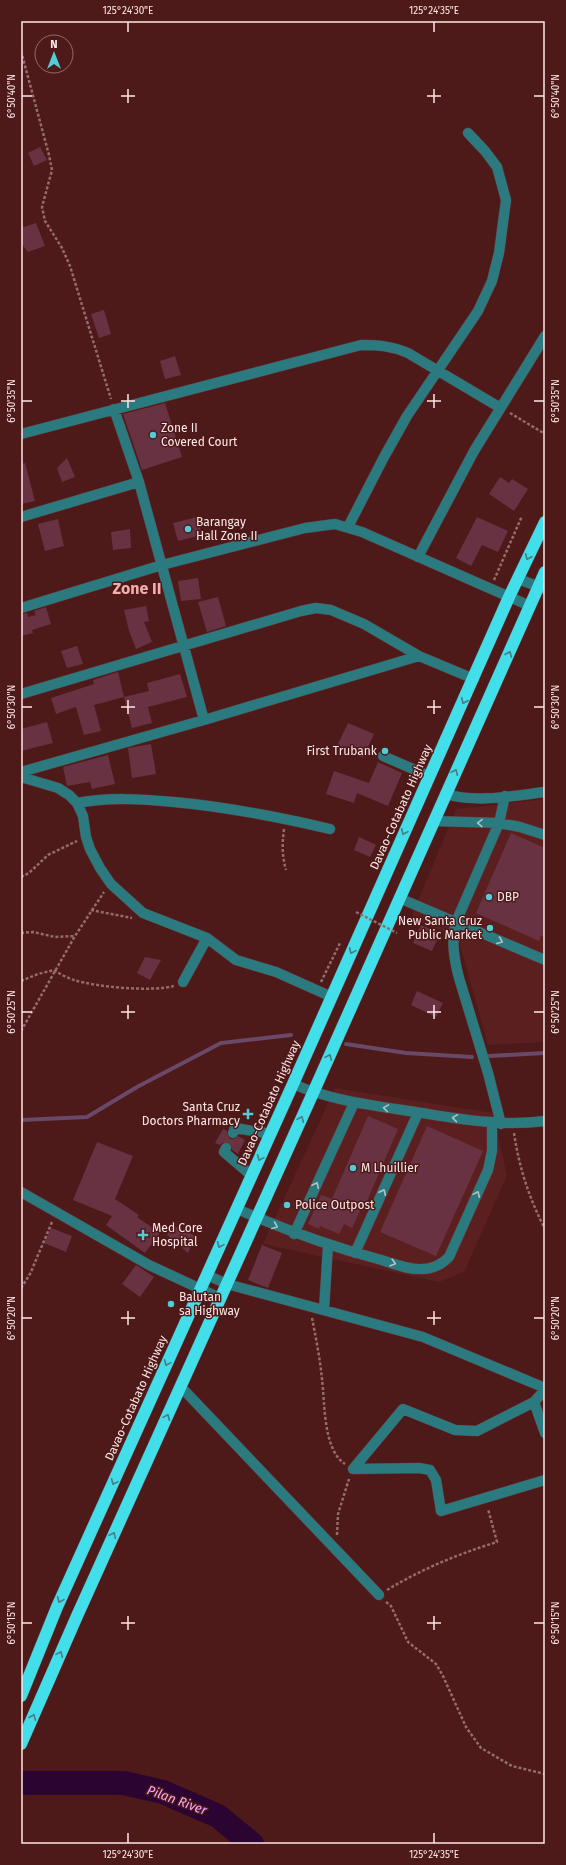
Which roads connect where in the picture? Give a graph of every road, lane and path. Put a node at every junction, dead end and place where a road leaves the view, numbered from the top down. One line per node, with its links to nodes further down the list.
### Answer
1 (21, 51): 6 (path)
2 (468, 133): 4 (street)
3 (545, 336): 5 (street)
4 (438, 370): 5 (street); 6 (street); 13 (street)
5 (500, 407): 8 (path); 14 (street)
6 (114, 409): 7 (street); 9 (street)
7 (21, 434)
8 (545, 434)
9 (139, 482): 11 (street); 15 (street)
10 (522, 516): 18 (path)
11 (21, 517)
12 (545, 522): 17 (highway, Davao-Cotabato Highway, one-way to 17)
13 (348, 527): 14 (street); 15 (street)
14 (418, 557): 18 (street)
15 (162, 565): 22 (street); 23 (street)
16 (545, 572): 19 (highway)
17 (518, 579): 19 (street); 20 (highway, Davao-Cotabato Highway)
18 (490, 589): 20 (street)
19 (541, 589): 21 (highway)
20 (509, 597): 21 (street); 25 (highway, Davao-Cotabato Highway)
21 (530, 606): 33 (highway, one-way to 21)
22 (21, 608)
23 (184, 646): 24 (street); 26 (street); 27 (street)
24 (419, 656): 25 (street); 27 (street)
25 (474, 680): 30 (highway, Davao-Cotabato Highway, one-way to 30)
26 (21, 694)
27 (204, 720): 29 (street)
28 (382, 756): 30 (street)
29 (21, 772)
30 (429, 776): 36 (highway, Davao-Cotabato Highway)
31 (21, 777): 35 (street)
32 (545, 792): 34 (street)
33 (445, 794): 34 (street); 38 (highway)
34 (505, 796): 39 (street)
35 (77, 803): 37 (street); 42 (street)
36 (413, 812): 38 (highway); 46 (highway, Davao-Cotabato Highway, one-way to 46)
37 (286, 819): 40 (street); 43 (path)
38 (433, 821): 39 (street, one-way to 38); 47 (highway)
39 (499, 823): 41 (street); 49 (street)
40 (330, 829)
41 (545, 835)
42 (86, 837): 44 (path); 45 (street)
43 (286, 870)
44 (21, 877)
45 (111, 884): 52 (path); 54 (street)
46 (379, 889): 47 (highway); 60 (highway, Davao-Cotabato Highway, one-way to 60)
47 (399, 898): 49 (street); 63 (highway, one-way to 47)
48 (356, 912): 51 (path, bridge)
49 (456, 922): 55 (street, one-way to 55); 67 (street)
50 (21, 933): 52 (path)
51 (397, 933)
52 (75, 936): 56 (path)
53 (343, 937): 59 (path)
54 (207, 938): 58 (street); 59 (street)
55 (545, 960)
56 (54, 970): 57 (path); 58 (path); 61 (path)
57 (21, 980)
58 (183, 982)
59 (317, 990): 60 (street)
60 (332, 997): 62 (highway, Davao-Cotabato Highway)
61 (21, 1031)
62 (293, 1084): 63 (street); 70 (highway, Davao-Cotabato Highway)
63 (313, 1093): 64 (street); 76 (highway, one-way to 63)
64 (354, 1103): 65 (street, one-way to 64); 78 (street, one-way to 64)
65 (418, 1112): 67 (street, one-way to 65); 80 (street, one-way to 65)
66 (545, 1121): 68 (street)
67 (496, 1124): 68 (street); 80 (street, one-way to 67)
68 (513, 1124): 77 (path)
69 (233, 1133): 70 (street)
70 (271, 1134): 72 (highway, Davao-Cotabato Highway, one-way to 72)
71 (226, 1148): 72 (street)
72 (252, 1176): 74 (highway, Davao-Cotabato Highway)
73 (21, 1192): 75 (street)
74 (237, 1209): 76 (street); 81 (highway, Davao-Cotabato Highway, one-way to 81)
75 (56, 1212): 83 (path); 84 (street)
76 (257, 1218): 78 (street, one-way to 78); 82 (highway)
77 (545, 1228)
78 (294, 1234): 79 (street)
79 (328, 1245): 80 (street); 87 (street)
80 (355, 1253)
81 (207, 1275): 82 (street); 84 (highway, Davao-Cotabato Highway)
82 (227, 1284): 85 (highway); 86 (street)
83 (21, 1288)
84 (200, 1289): 85 (street); 97 (highway, Davao-Cotabato Highway, one-way to 97)
85 (220, 1298): 88 (highway)
86 (311, 1306): 87 (street); 92 (path)
87 (324, 1310): 89 (street)
88 (180, 1387): 95 (street); 98 (highway, one-way to 88)
89 (545, 1389): 90 (street)
90 (534, 1402): 91 (street); 92 (street)
91 (545, 1434)
92 (353, 1469): 94 (street); 95 (path)
93 (545, 1480): 94 (street)
94 (485, 1498): 96 (path)
95 (336, 1549): 96 (street)
96 (379, 1595): 99 (path)
97 (21, 1696)
98 (21, 1744)
99 (545, 1774)

